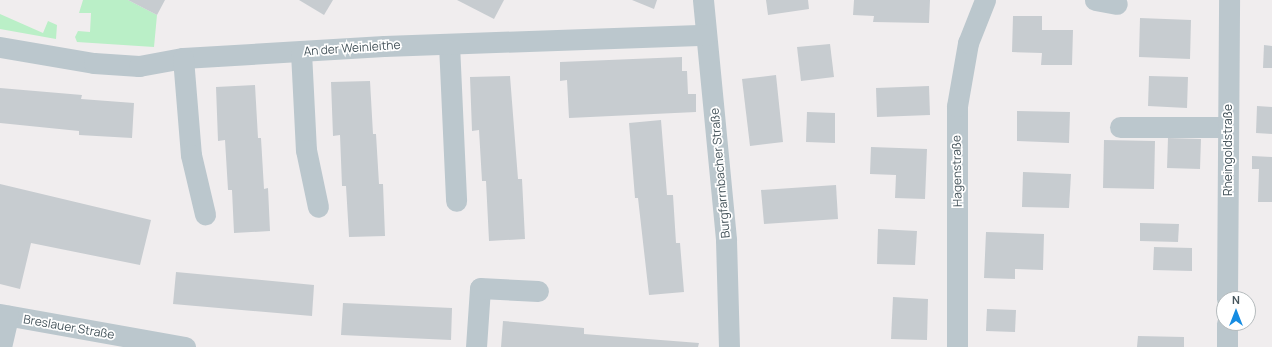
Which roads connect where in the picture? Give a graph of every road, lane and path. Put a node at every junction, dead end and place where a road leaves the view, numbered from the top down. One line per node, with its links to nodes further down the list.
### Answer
1 (703, 0): 6 (street, Burgfarrnbacher Straße)
2 (985, 0): 24 (street, Hagenstraße)
3 (1095, 0): 5 (street)
4 (1229, 0): 12 (street, Rheingoldstraße)
5 (1117, 4)
6 (706, 34): 7 (street, An der Weinleithe); 23 (street, Burgfarrnbacher Straße)
7 (449, 44): 9 (street, An der Weinleithe); 13 (street)
8 (0, 47): 10 (street, An der Weinleithe)
9 (301, 52): 10 (street, An der Weinleithe); 14 (street)
10 (183, 58): 15 (street)
11 (1120, 126): 12 (street)
12 (1228, 127): 17 (street, Rheingoldstraße)
13 (456, 201)
14 (318, 206)
15 (205, 214)
16 (538, 291): 22 (street)
17 (1227, 291)
18 (4, 315): 20 (street); 21 (street, Breslauer Straße)
19 (1227, 331): 25 (street)
20 (1, 347)
21 (185, 347)
22 (476, 347)
23 (730, 347)
24 (957, 347)
25 (1227, 347)

